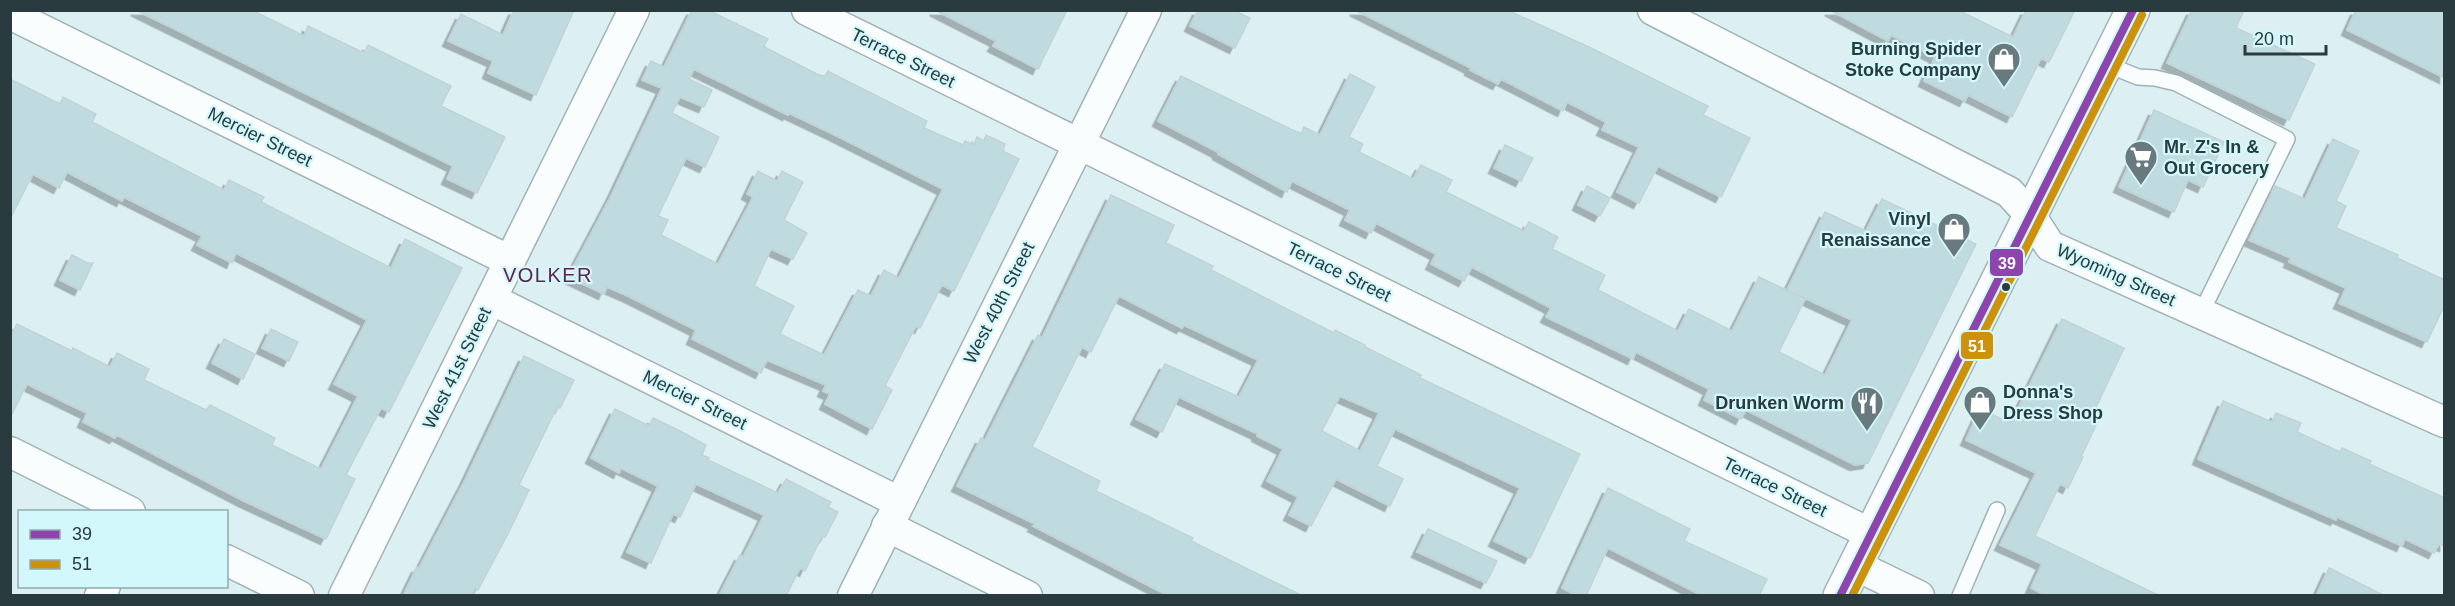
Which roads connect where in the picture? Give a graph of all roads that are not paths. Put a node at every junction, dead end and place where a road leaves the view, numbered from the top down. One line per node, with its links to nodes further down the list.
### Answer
1 (634, 10): 10 (street, West 41st Street)
2 (807, 10): 8 (street, Terrace Street)
3 (1146, 10): 8 (street, West 40th Street)
4 (1653, 10): 9 (street, Wyoming Street)
5 (2133, 10): 7 (main road)
6 (10, 14): 10 (street, Mercier Street)
7 (2106, 64): 9 (main road); 12 (lane)
8 (1079, 145): 17 (street, West 40th Street); 18 (street, Terrace Street)
9 (2030, 214): 12 (street, Wyoming Street); 18 (main road)
10 (510, 261): 11 (street, West 41st Street)
11 (491, 299): 17 (street, Mercier Street); 22 (street, West 41st Street)
12 (2201, 313): 13 (street, Wyoming Street)
13 (2445, 422)
14 (10, 452): 15 (street)
15 (126, 510)
16 (1997, 510): 27 (lane)
17 (893, 514): 23 (street, West 40th Street); 24 (street, Mercier Street)
18 (1870, 534): 20 (main road)
19 (228, 561): 21 (street)
20 (1855, 565): 25 (main road); 26 (street)
21 (298, 596)
22 (344, 596)
23 (852, 596)
24 (1027, 596)
25 (1840, 596)
26 (1919, 596)
27 (1959, 596)

